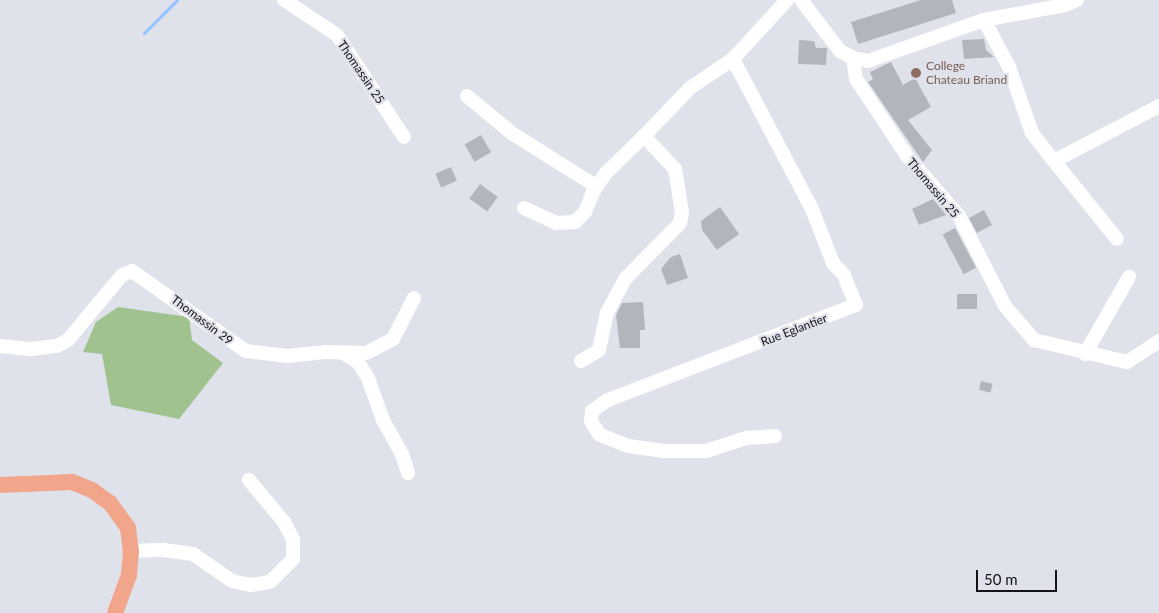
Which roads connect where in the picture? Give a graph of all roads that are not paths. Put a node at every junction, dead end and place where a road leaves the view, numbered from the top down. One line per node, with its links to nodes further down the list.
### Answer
1 (284, 0): 11 (street, Thomassin 25)
2 (787, 0): 7 (street)
3 (801, 0): 6 (street)
4 (1077, 0): 5 (street)
5 (984, 20): 6 (street); 12 (street)
6 (853, 58): 21 (street, Thomassin 25)
7 (733, 59): 10 (street); 23 (street, Rue Eglantier)
8 (467, 96): 13 (street)
9 (1159, 106): 12 (street)
10 (644, 136): 13 (street); 22 (street)
11 (404, 137)
12 (1054, 161): 15 (street)
13 (596, 186): 14 (street)
14 (524, 208)
15 (1117, 239)
16 (1129, 278): 21 (street)
17 (414, 298): 20 (street, Thomassin 29)
18 (1159, 341): 21 (street)
19 (0, 346): 20 (street, Thomassin 29)
20 (342, 352): 24 (street)
21 (1085, 354)
22 (581, 360)
23 (775, 436)
24 (408, 473)
25 (249, 480): 27 (street)
26 (0, 485): 27 (main road)
27 (131, 551): 28 (main road)
28 (115, 613)

